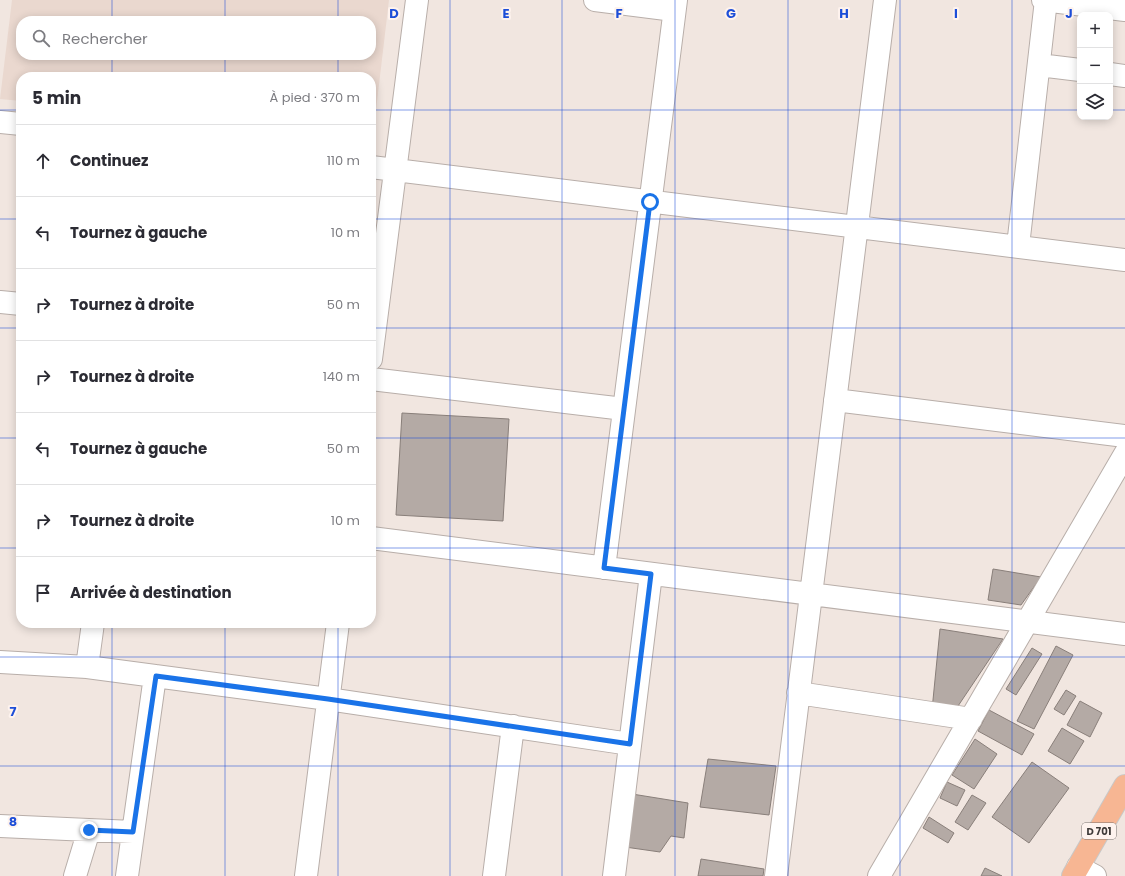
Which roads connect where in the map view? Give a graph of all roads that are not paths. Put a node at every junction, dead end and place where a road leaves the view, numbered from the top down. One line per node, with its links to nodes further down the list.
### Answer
1 (416, 0): 15 (street)
2 (595, 0): 6 (street)
3 (885, 0): 17 (street)
4 (1043, 0): 5 (street)
5 (1046, 0): 7 (street); 8 (street)
6 (675, 5): 16 (street)
7 (1125, 10)
8 (1039, 65): 9 (street); 18 (street)
9 (1077, 70)
10 (1113, 74): 11 (street)
11 (1125, 76)
12 (0, 122): 13 (street)
13 (16, 124)
14 (376, 168): 15 (street)
15 (395, 170): 16 (street); 22 (street)
16 (650, 202): 17 (street); 25 (street)
17 (856, 227): 18 (street); 24 (street)
18 (1018, 246): 19 (street)
19 (1125, 260)
20 (0, 302): 21 (street)
21 (16, 304)
22 (376, 320)
23 (376, 380): 25 (street)
24 (835, 400): 26 (street); 31 (street)
25 (624, 409): 29 (street)
26 (1125, 436)
27 (1125, 454): 32 (street)
28 (376, 539): 29 (street)
29 (604, 568): 30 (street)
30 (651, 574): 31 (street); 43 (street)
31 (811, 594): 32 (street); 39 (street)
32 (1028, 621): 35 (street); 41 (street)
33 (91, 628): 37 (street)
34 (337, 628): 40 (street)
35 (1125, 634)
36 (0, 662): 37 (street)
37 (87, 667): 38 (street)
38 (156, 676): 40 (street); 47 (street)
39 (798, 693): 41 (street); 54 (street)
40 (328, 699): 42 (street); 51 (street)
41 (971, 719): 55 (street)
42 (512, 726): 43 (street); 52 (street)
43 (630, 744): 53 (street)
44 (1125, 786): 48 (main road, D 701)
45 (0, 826): 46 (street)
46 (89, 830): 47 (street); 49 (street)
47 (133, 832): 50 (street)
48 (1082, 873)
49 (75, 876)
50 (127, 876)
51 (306, 876)
52 (494, 876)
53 (614, 876)
54 (776, 876)
55 (879, 876)

